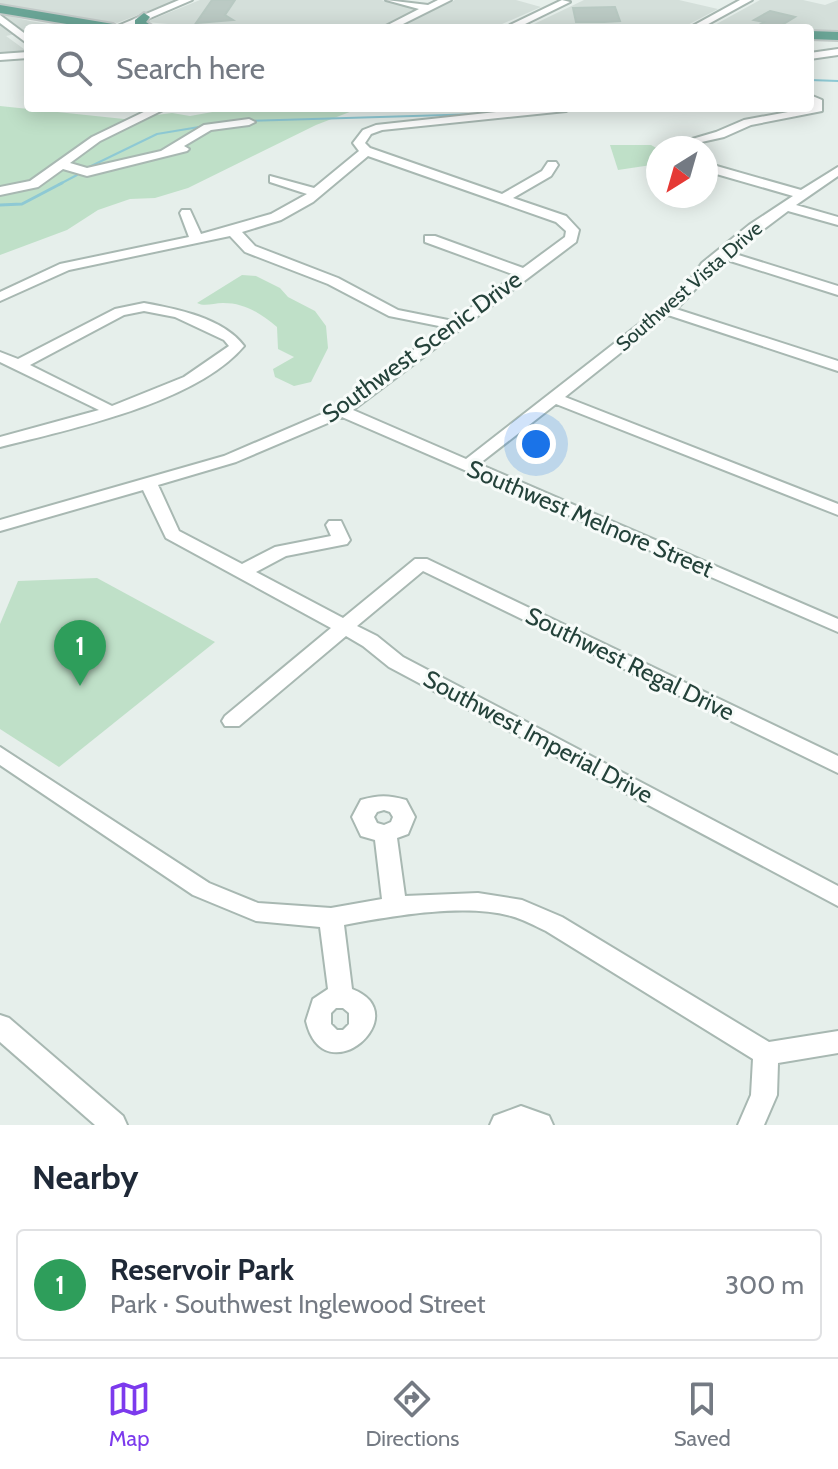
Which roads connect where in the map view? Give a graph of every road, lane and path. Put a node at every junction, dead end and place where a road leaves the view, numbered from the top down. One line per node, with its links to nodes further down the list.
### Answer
1 (187, 0): 10 (street)
2 (391, 0): 6 (street)
3 (446, 0): 6 (street)
4 (747, 0): 14 (street)
5 (564, 1): 13 (street)
6 (428, 8): 12 (street)
7 (0, 9): 8 (main road)
8 (26, 15): 9 (street); 11 (main road)
9 (2, 21): 17 (street)
10 (147, 22)
11 (88, 24)
12 (395, 24)
13 (518, 24)
14 (702, 24)
15 (814, 35): 16 (main road)
16 (838, 36)
17 (24, 39)
18 (838, 52): 19 (street)
19 (814, 55)
20 (23, 56): 21 (street)
21 (0, 60)
22 (153, 112): 30 (street)
23 (527, 112): 28 (street)
24 (802, 112): 26 (street)
25 (249, 122): 29 (street)
26 (715, 136)
27 (183, 149): 29 (street)
28 (366, 151): 36 (street); 38 (street, Southwest Scenic Drive)
29 (164, 152): 30 (street)
30 (64, 165): 35 (street)
31 (552, 165): 38 (street)
32 (718, 170): 37 (street)
33 (838, 171): 37 (street, Southwest Vista Drive)
34 (274, 179): 36 (street)
35 (0, 191)
36 (316, 193): 42 (street)
37 (804, 195): 39 (street, Southwest Vista Drive)
38 (505, 198): 46 (street, Southwest Scenic Drive)
39 (785, 206): 41 (street); 45 (street, Southwest Vista Drive)
40 (186, 213): 43 (street)
41 (838, 221)
42 (233, 231): 43 (street); 50 (street)
43 (196, 238): 48 (street)
44 (430, 239): 46 (street)
45 (722, 254): 47 (street); 49 (street, Southwest Vista Drive)
46 (523, 273): 50 (street, Southwest Scenic Drive)
47 (838, 291)
48 (0, 297)
49 (666, 310): 53 (street); 54 (street, Southwest Vista Drive)
50 (454, 325): 55 (street, Southwest Scenic Drive)
51 (0, 356): 52 (street)
52 (18, 365): 56 (street); 56 (street)
53 (838, 366)
54 (555, 398): 58 (street, Southwest Vista Drive); 60 (street)
55 (342, 411): 58 (street, Southwest Melnore Street); 59 (street, Southwest Scenic Drive)
56 (110, 412): 57 (street)
57 (0, 442)
58 (467, 466): 64 (street, Southwest Melnore Street)
59 (149, 483): 62 (street, Southwest Scenic Drive); 63 (street, Southwest Imperial Drive)
60 (838, 510)
61 (335, 525): 63 (street)
62 (0, 526)
63 (243, 571): 65 (street, Southwest Imperial Drive)
64 (838, 626)
65 (343, 627): 66 (street); 68 (street, Southwest Regal Drive); 70 (street, Southwest Imperial Drive)
66 (232, 721)
67 (0, 755): 72 (street)
68 (838, 765)
69 (385, 834): 71 (street)
70 (838, 897)
71 (395, 906): 72 (street); 76 (street)
72 (331, 918): 73 (street)
73 (341, 998)
74 (0, 1026): 77 (street)
75 (838, 1042): 76 (street)
76 (766, 1054): 80 (street)
77 (114, 1125)
78 (503, 1125): 79 (street)
79 (540, 1125)
80 (751, 1125)

